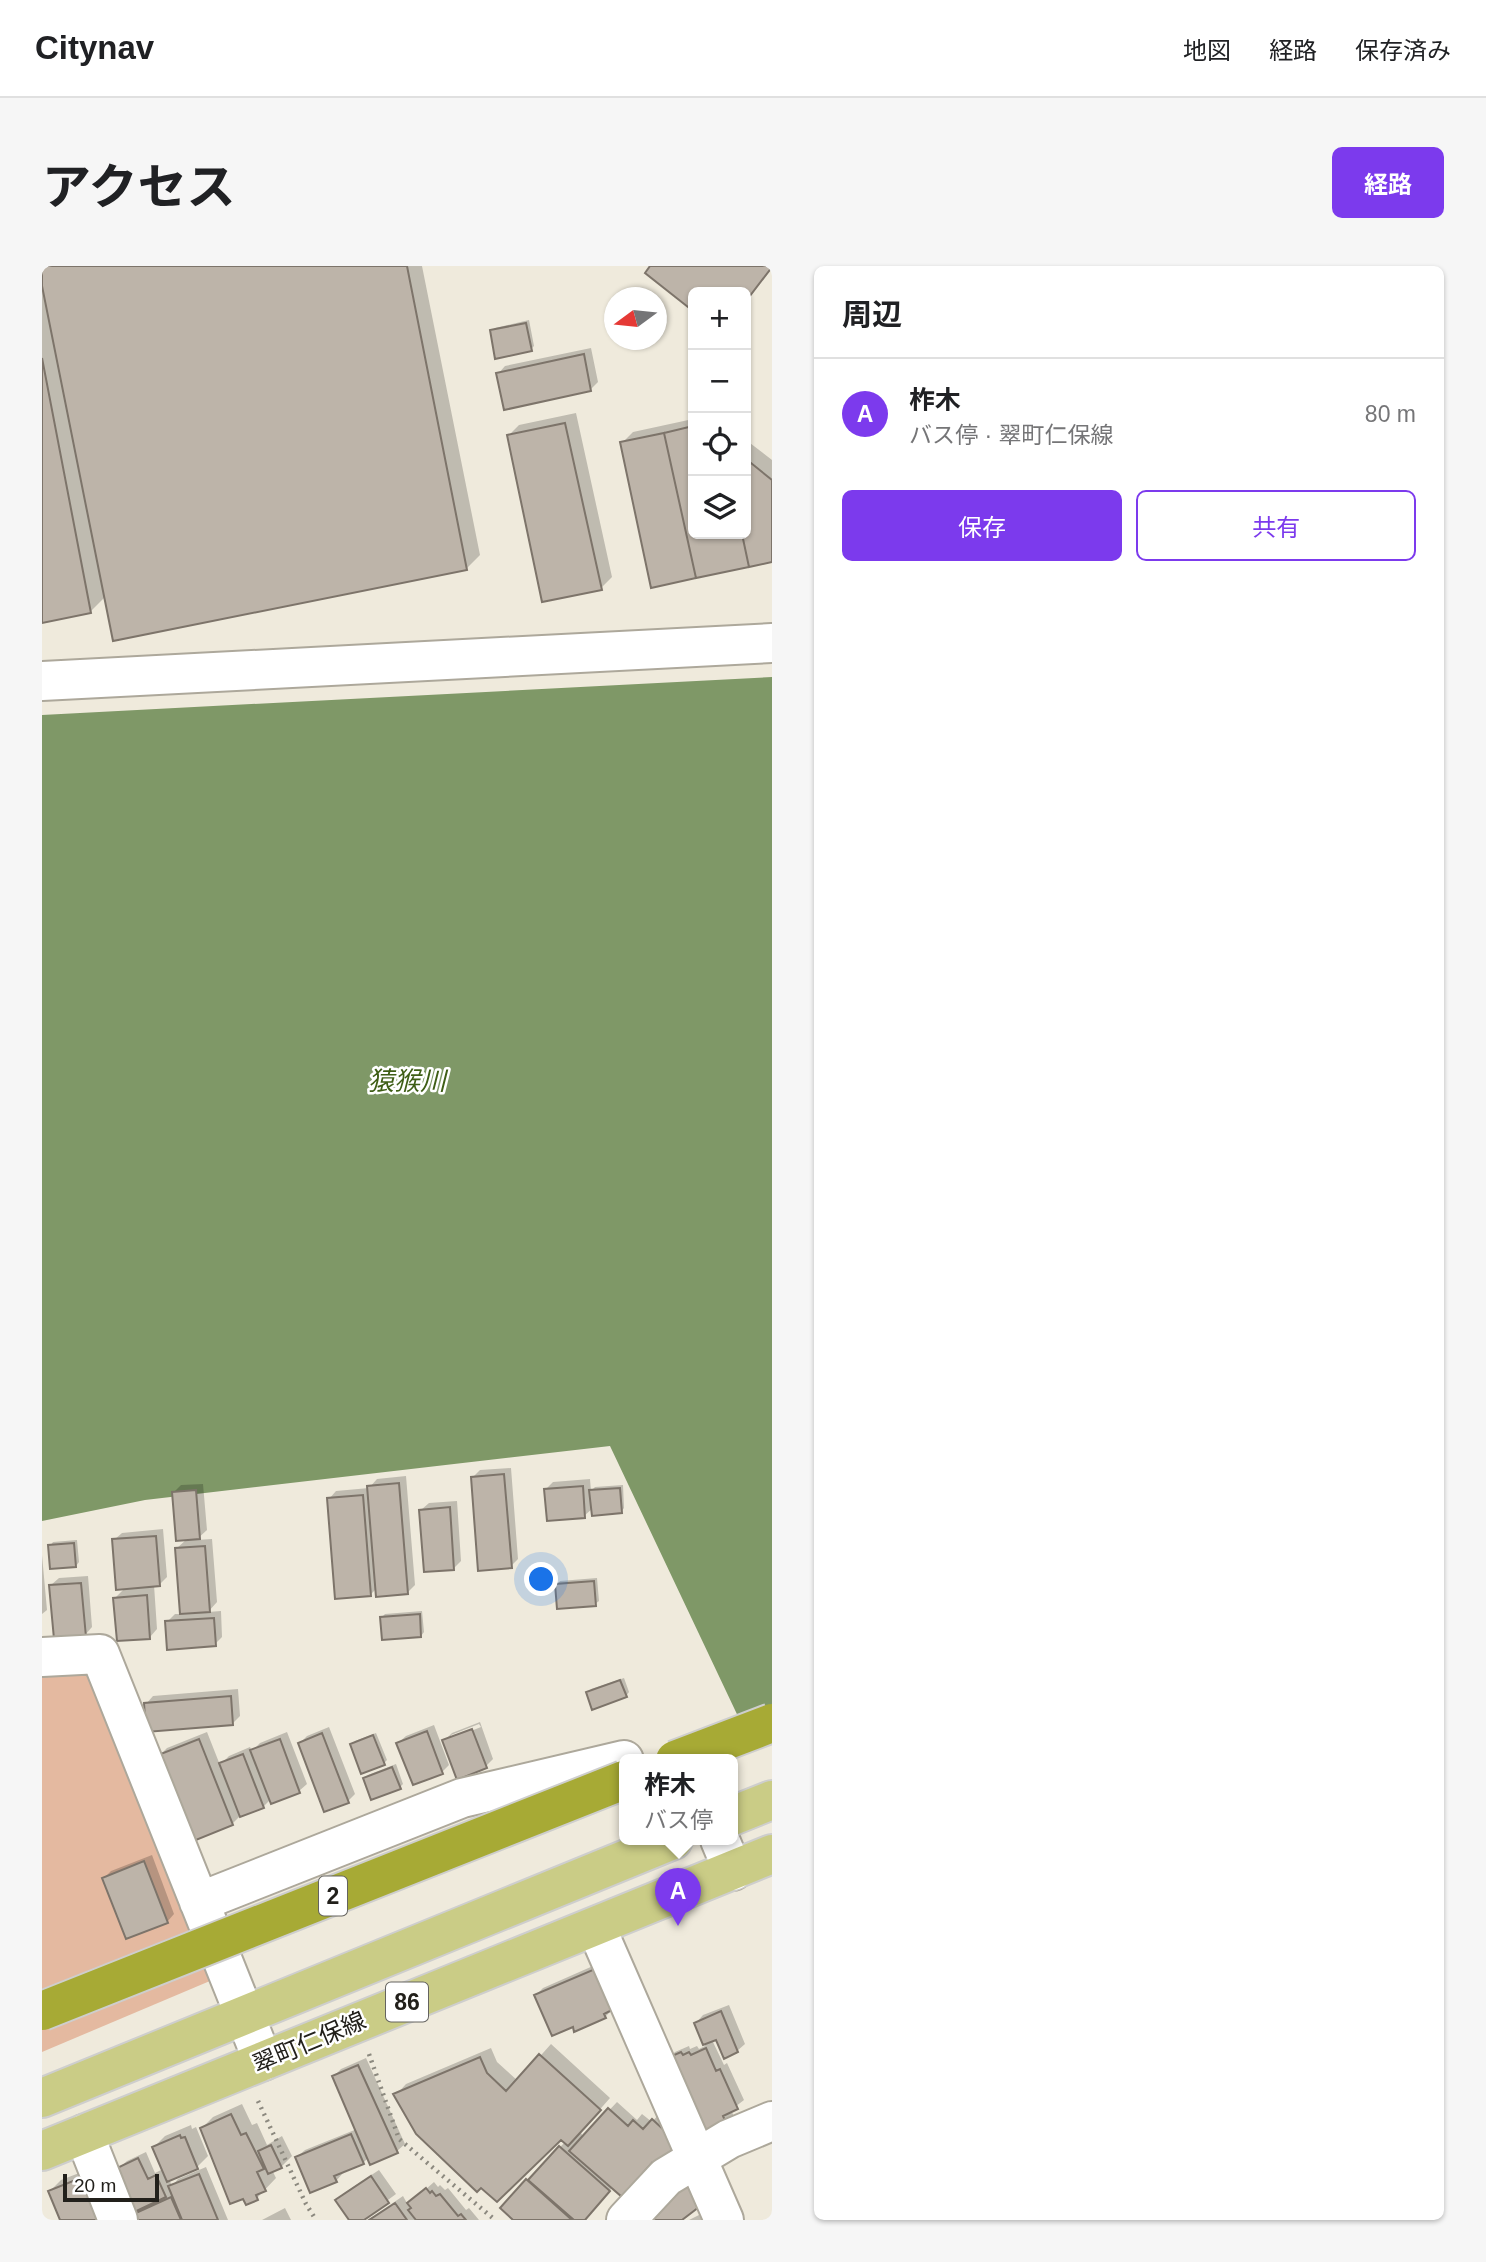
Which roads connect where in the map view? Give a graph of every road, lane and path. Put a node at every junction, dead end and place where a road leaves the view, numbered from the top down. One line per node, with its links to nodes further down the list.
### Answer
1 (772, 643): 2 (street)
2 (42, 681)
3 (42, 1657): 15 (street)
4 (772, 1723): 7 (highway, bridge)
5 (649, 1754): 6 (street)
6 (682, 1754)
7 (691, 1754)
8 (619, 1761): 15 (street)
9 (619, 1782): 17 (highway, 2, bridge)
10 (772, 1800): 11 (main road)
11 (738, 1814)
12 (661, 1845): 18 (main road, 翠町仁保線 / 86)
13 (772, 1854): 14 (main road, 翠町仁保線 / 86)
14 (726, 1856): 16 (main road, 翠町仁保線 / 86)
15 (199, 1902): 18 (street)
16 (596, 1927): 19 (main road, 翠町仁保線 / 86); 25 (street)
17 (42, 2011)
18 (244, 2015): 20 (street); 21 (main road, 翠町仁保線 / 86)
19 (356, 2022): 20 (main road, 翠町仁保線 / 86); 28 (path)
20 (259, 2077): 23 (main road, 翠町仁保線 / 86); 27 (path)
21 (42, 2098)
22 (772, 2121): 25 (street)
23 (84, 2134): 24 (main road, 翠町仁保線 / 86); 26 (street)
24 (42, 2151)
25 (696, 2159): 29 (street); 30 (street)
26 (118, 2220)
27 (316, 2220)
28 (495, 2220)
29 (626, 2220)
30 (724, 2220)

